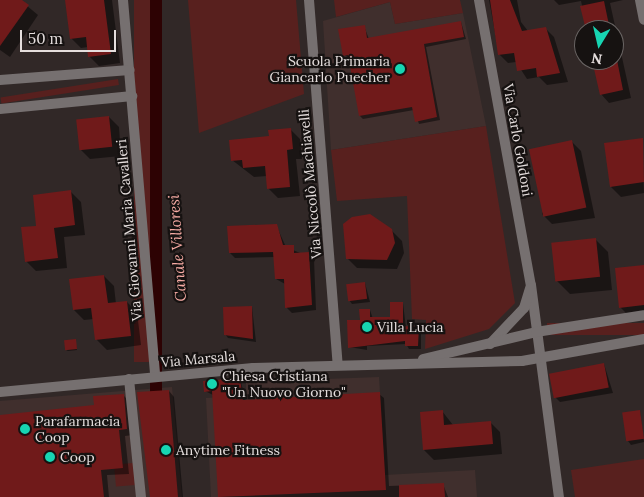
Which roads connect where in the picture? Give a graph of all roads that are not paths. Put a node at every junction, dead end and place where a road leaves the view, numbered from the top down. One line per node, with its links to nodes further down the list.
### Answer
1 (123, 0): 6 (street, Via Giovanni Maria Cavalleri)
2 (309, 0): 17 (street, Via Niccolò Machiavelli)
3 (479, 0): 10 (street, Via Carlo Goldoni)
4 (640, 0): 5 (street)
5 (644, 20)
6 (130, 76): 7 (street); 8 (street, Via Giovanni Maria Cavalleri)
7 (0, 80)
8 (132, 96): 9 (street); 18 (street, Via Giovanni Maria Cavalleri)
9 (0, 109)
10 (531, 285): 12 (street, Via Carlo Goldoni); 14 (street, Via Carlo Goldoni)
11 (644, 315): 12 (street, Via Marsala)
12 (536, 332): 14 (street, Via Marsala); 15 (street, Via Carlo Goldoni)
13 (644, 339): 15 (street, Via Marsala)
14 (490, 344): 16 (street, Via Marsala)
15 (540, 358): 16 (street, Via Marsala); 22 (street, Via Carlo Goldoni)
16 (400, 364): 17 (street, Via Marsala)
17 (338, 365): 18 (street, Via Marsala)
18 (155, 376): 19 (street, Via Marsala)
19 (129, 379): 20 (street, Via Marsala); 21 (street)
20 (0, 392)
21 (140, 497)
22 (559, 497)

